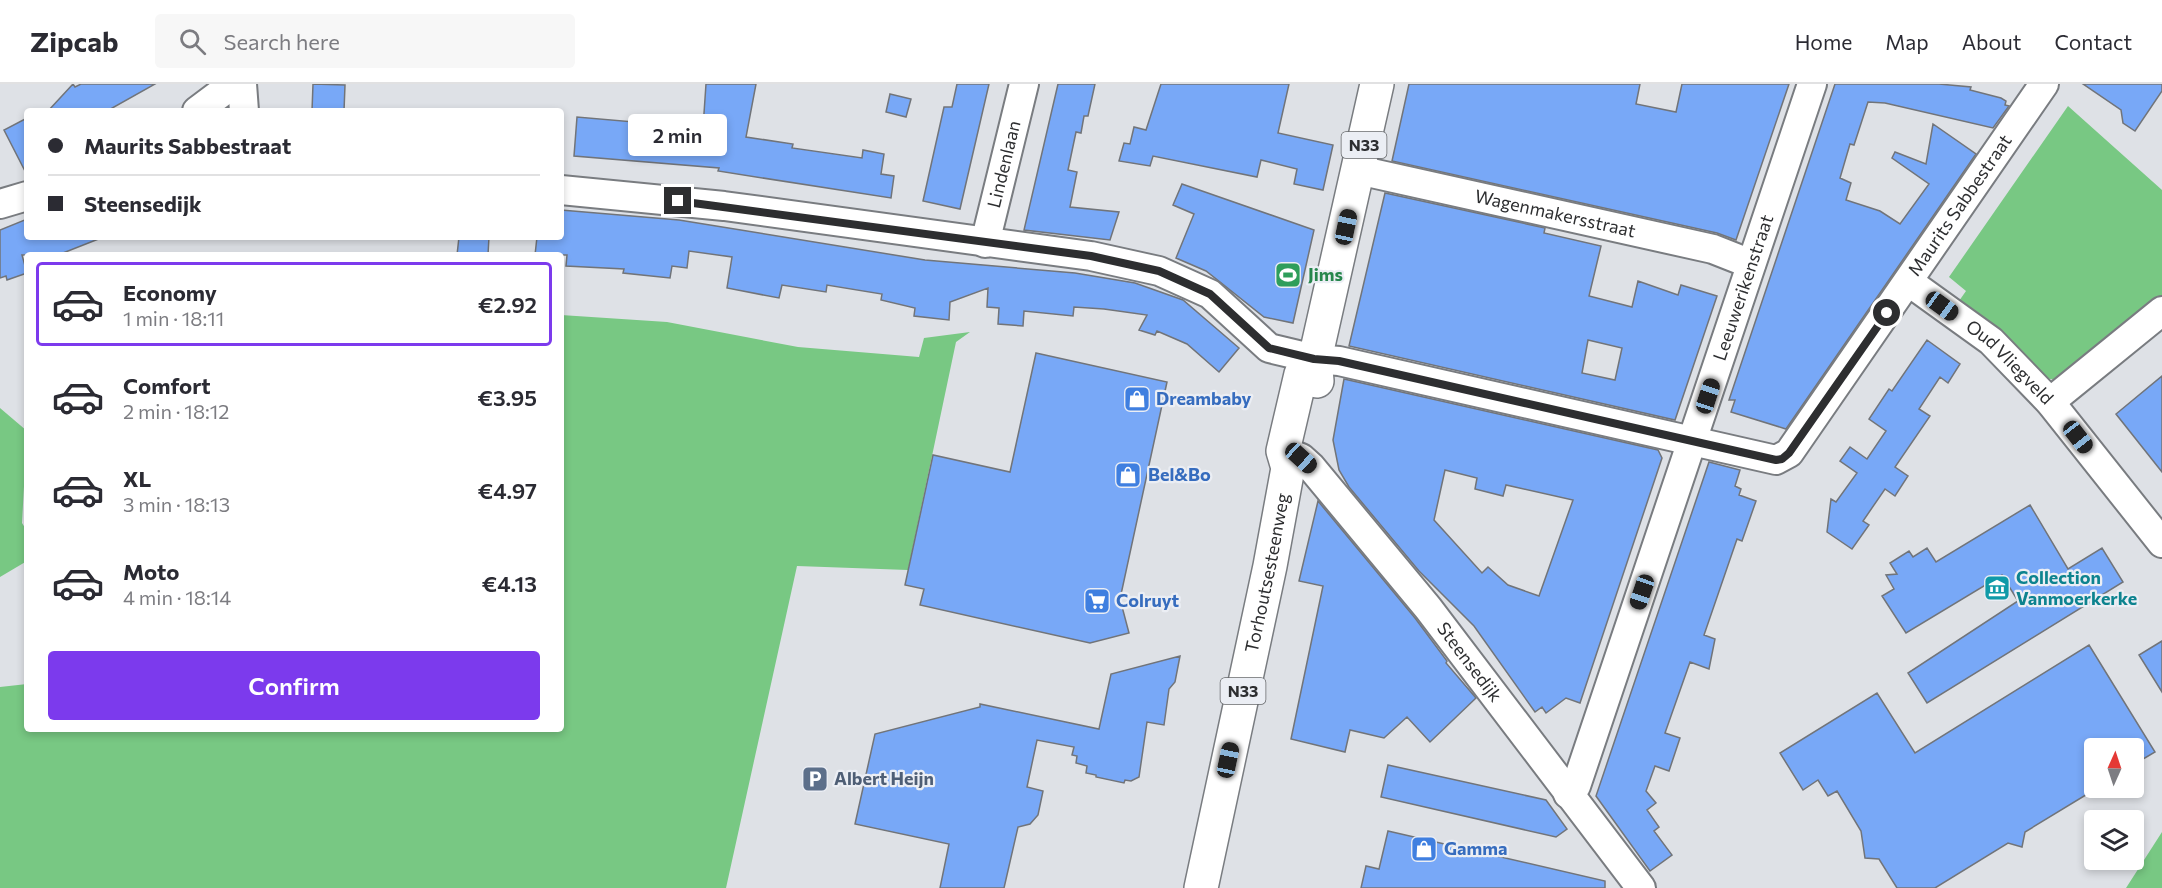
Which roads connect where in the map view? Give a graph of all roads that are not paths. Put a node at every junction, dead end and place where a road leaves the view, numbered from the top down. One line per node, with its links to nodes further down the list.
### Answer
1 (233, 84): 7 (street)
2 (242, 84): 8 (street)
3 (1024, 84): 13 (street, Lindenlaan)
4 (1377, 84): 9 (main road, Torhoutsesteenweg / N33)
5 (1812, 84): 14 (street, Leeuwerikenstraat)
6 (2038, 85): 15 (street, Maurits Sabbestraat)
7 (201, 108)
8 (244, 108)
9 (1358, 170): 14 (street, Wagenmakersstraat); 17 (main road, Torhoutsesteenweg / N33)
10 (564, 190): 13 (street)
11 (24, 197): 12 (street)
12 (0, 204)
13 (985, 243): 17 (street)
14 (1751, 264): 19 (street, Leeuwerikenstraat)
15 (1909, 282): 18 (street, Oud Vliegveld); 19 (street, Maurits Sabbestraat)
16 (2162, 311): 18 (street)
17 (1314, 359): 19 (street); 20 (main road, Torhoutsesteenweg / N33)
18 (2050, 402): 21 (street, Oud Vliegveld)
19 (1693, 441): 22 (street, Leeuwerikenstraat)
20 (1290, 459): 22 (street, Steensedijk); 24 (main road, Torhoutsesteenweg / N33)
21 (2162, 543)
22 (1568, 794): 23 (street, Steensedijk)
23 (1639, 886)
24 (1201, 888)

